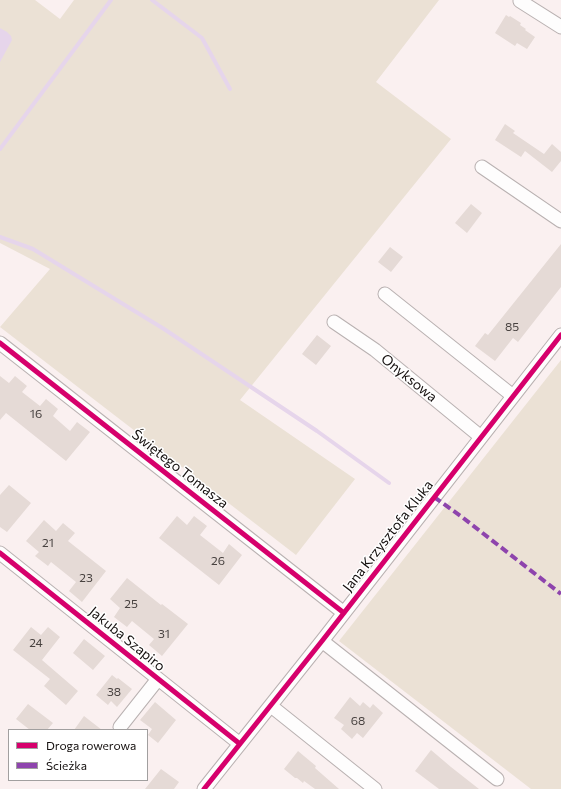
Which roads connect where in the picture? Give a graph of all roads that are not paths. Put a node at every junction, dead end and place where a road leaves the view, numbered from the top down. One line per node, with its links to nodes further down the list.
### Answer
1 (520, 1): 2 (street)
2 (561, 27)
3 (482, 167): 4 (street)
4 (561, 221)
5 (385, 294): 9 (street)
6 (334, 322): 10 (street, Onyksowa)
7 (561, 335): 9 (street, Jana Krzysztofa Kluka)
8 (0, 343): 12 (street, Świętego Tomasza)
9 (514, 396): 10 (street, Jana Krzysztofa Kluka)
10 (481, 437): 12 (street, Jana Krzysztofa Kluka)
11 (0, 553): 14 (street, Jakuba Szapiro)
12 (344, 613): 13 (street, Jana Krzysztofa Kluka)
13 (322, 641): 15 (street, Jana Krzysztofa Kluka); 18 (street)
14 (158, 680): 16 (street); 17 (street, Jakuba Szapiro)
15 (271, 706): 17 (street, Jana Krzysztofa Kluka); 20 (street)
16 (120, 727)
17 (240, 744): 19 (street, Jana Krzysztofa Kluka)
18 (497, 779)
19 (204, 789)
20 (375, 789)

